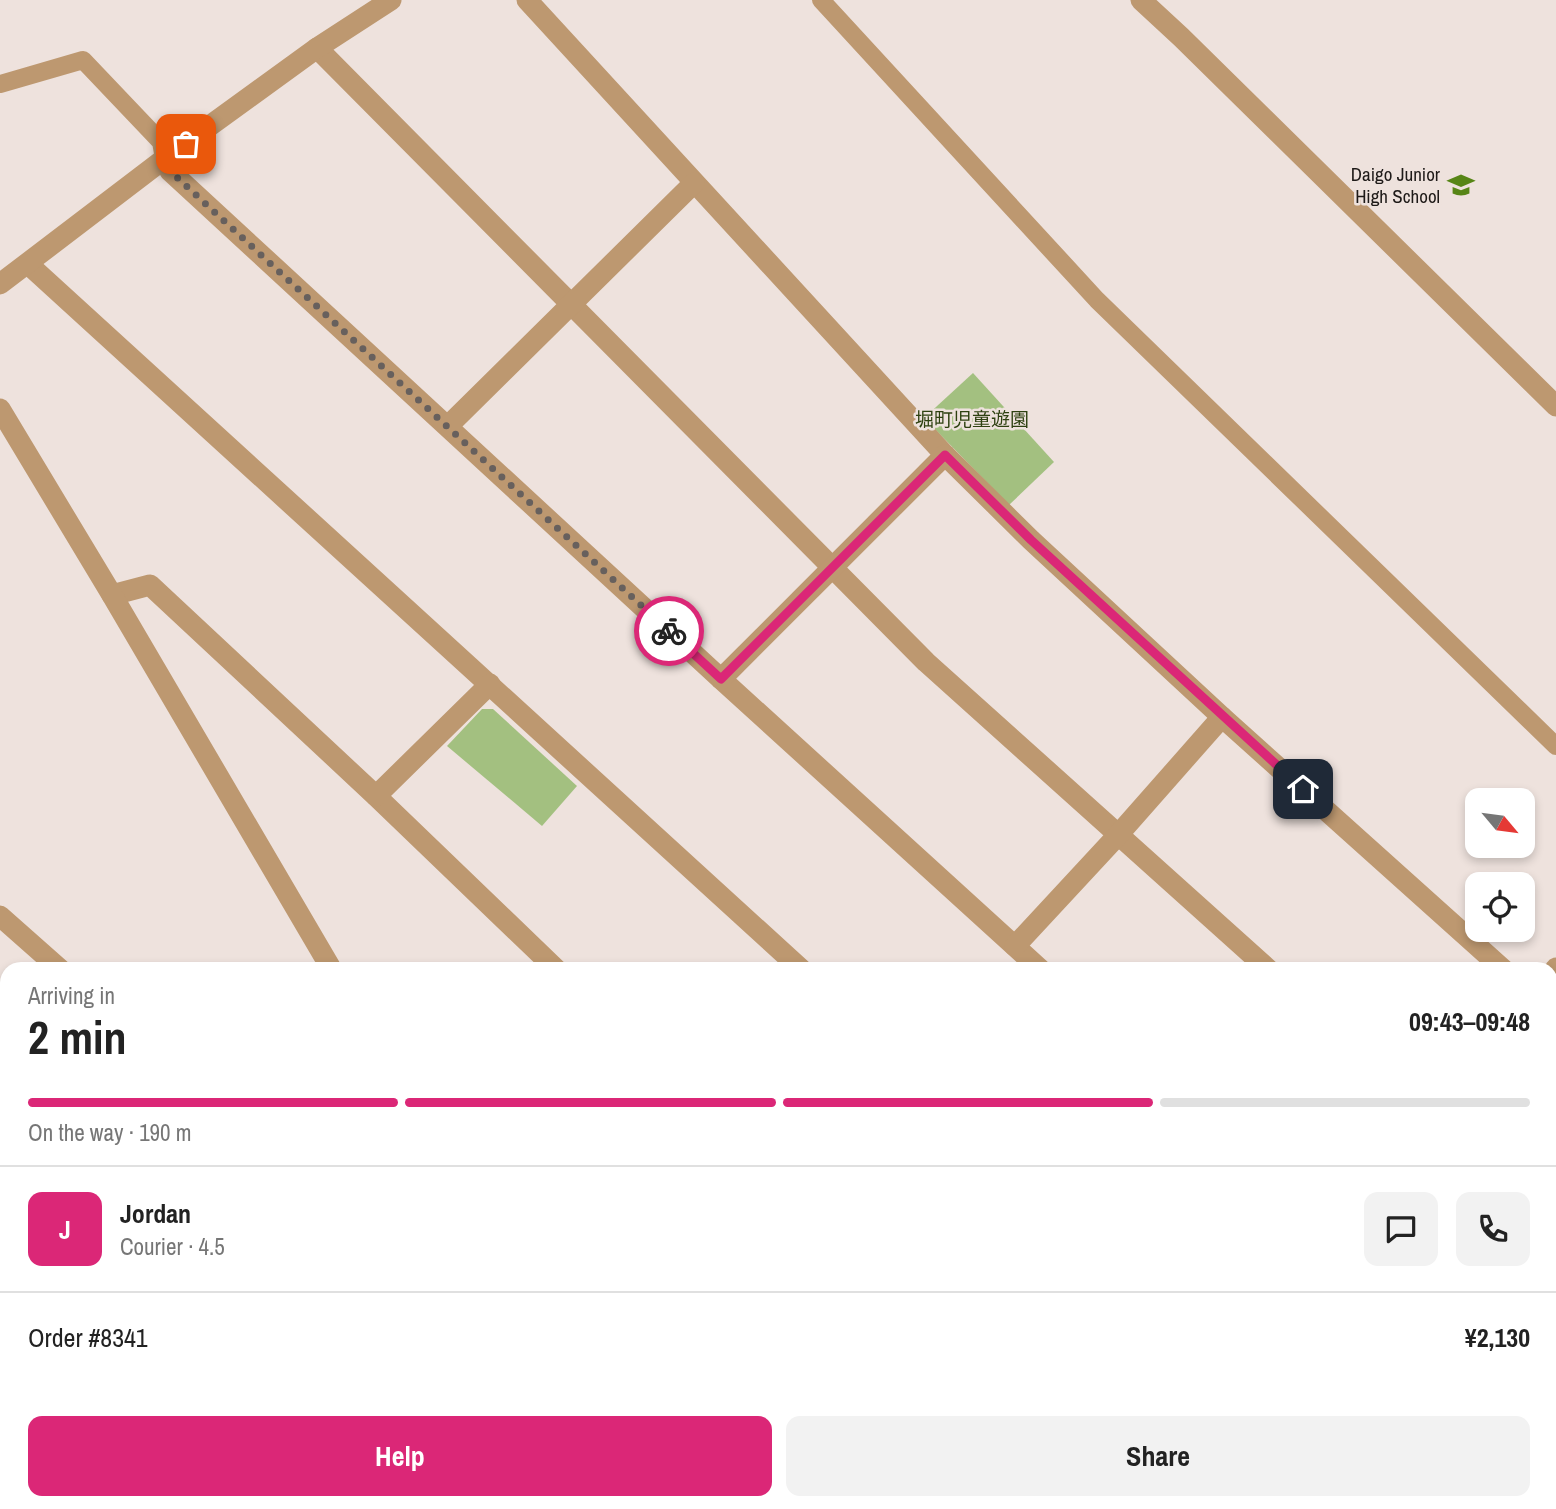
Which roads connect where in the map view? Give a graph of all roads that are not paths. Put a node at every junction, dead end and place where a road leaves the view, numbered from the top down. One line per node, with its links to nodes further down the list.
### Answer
1 (391, 0): 5 (street)
2 (527, 0): 8 (street)
3 (821, 0): 21 (lane)
4 (1141, 0): 12 (street)
5 (317, 48): 7 (street); 11 (street)
6 (0, 84): 7 (lane)
7 (164, 159): 9 (street); 14 (street)
8 (694, 183): 11 (street); 15 (street)
9 (28, 264): 10 (street); 19 (street)
10 (0, 284)
11 (570, 304): 14 (street); 16 (street)
12 (1556, 406)
13 (0, 409): 17 (street)
14 (448, 426): 18 (street)
15 (945, 455): 16 (street); 20 (street)
16 (833, 568): 18 (street); 23 (street)
17 (113, 595): 22 (street); 27 (street)
18 (721, 679): 25 (street)
19 (490, 684): 22 (street); 29 (street)
20 (1222, 717): 23 (street); 32 (street)
21 (1556, 746)
22 (376, 796): 28 (street)
23 (1118, 835): 25 (street); 31 (street)
24 (0, 916): 26 (street)
25 (1015, 946): 30 (street)
26 (46, 962)
27 (326, 962)
28 (548, 962)
29 (793, 962)
30 (1032, 962)
31 (1260, 962)
32 (1495, 962)

